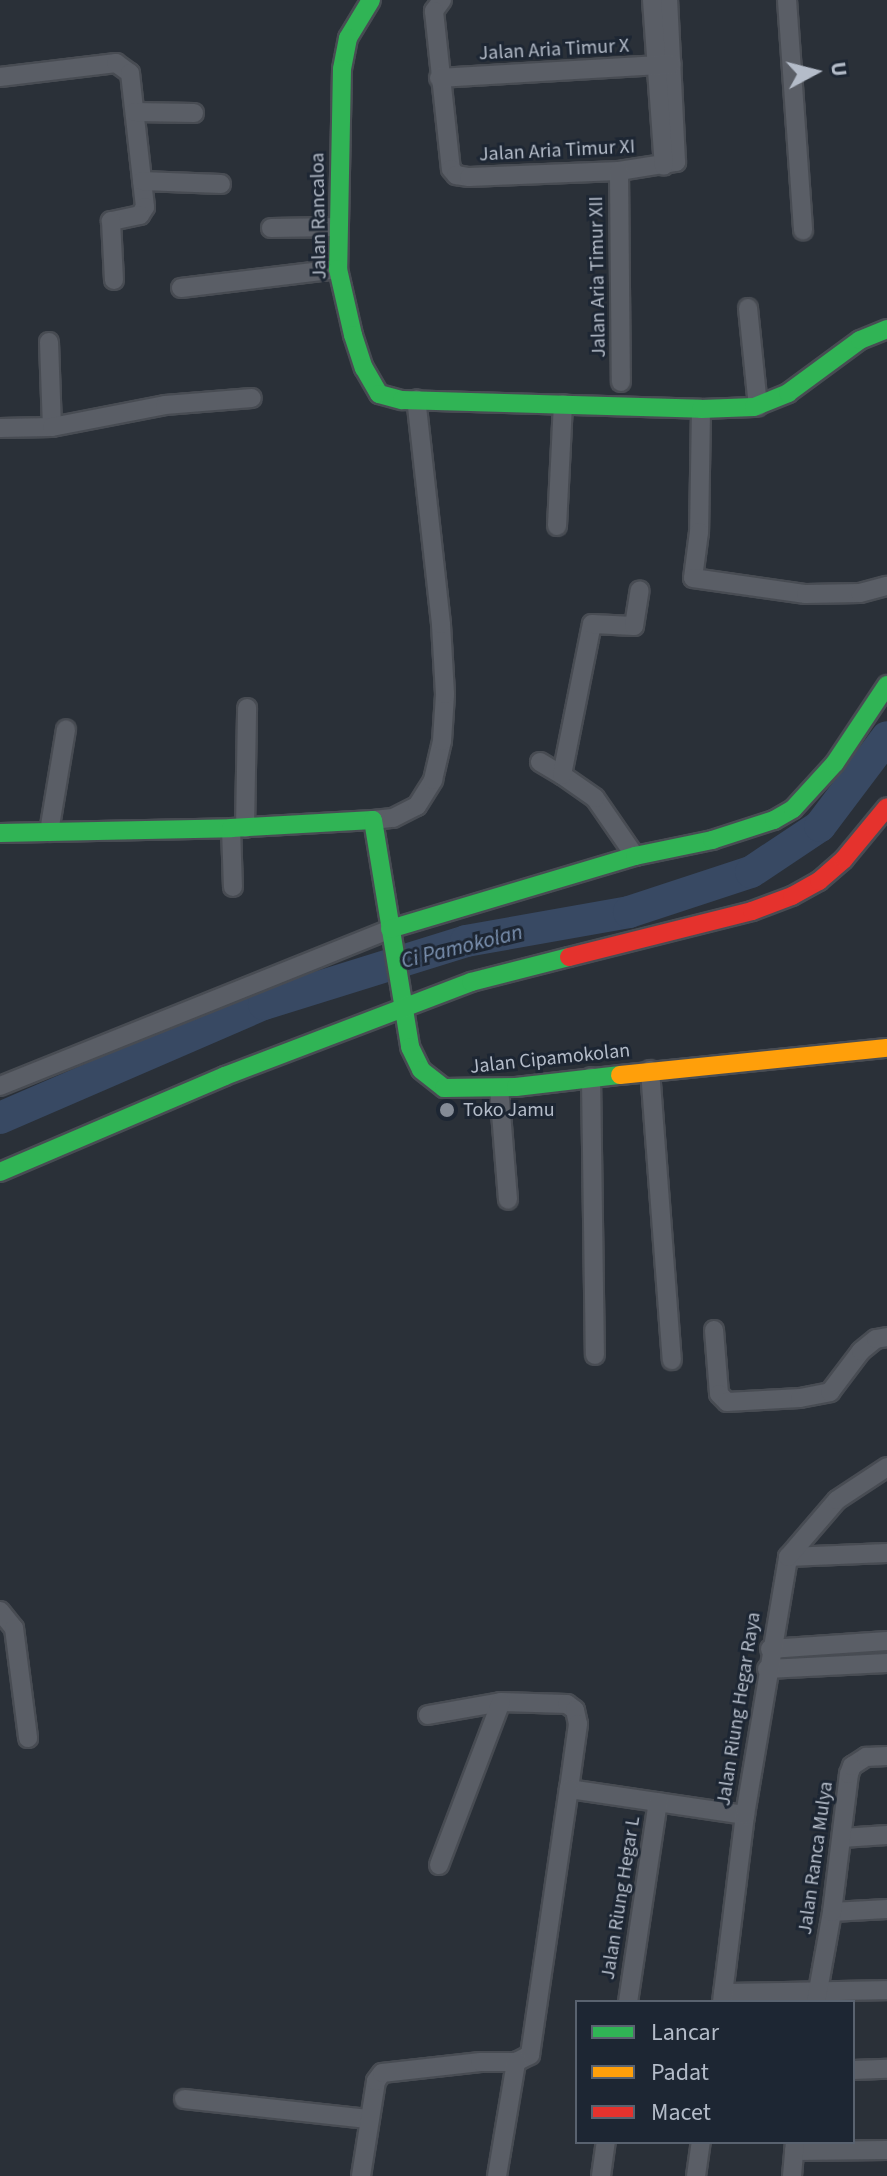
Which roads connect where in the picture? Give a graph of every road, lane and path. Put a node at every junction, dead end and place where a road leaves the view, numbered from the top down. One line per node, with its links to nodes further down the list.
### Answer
1 (371, 0): 14 (street, Jalan Rancaloa)
2 (442, 0): 8 (street)
3 (652, 0): 6 (street)
4 (668, 0): 6 (street)
5 (787, 0): 16 (street)
6 (664, 65): 8 (street, Jalan Aria Timur X); 11 (street, Jalan Aria Timur XI)
7 (0, 77): 9 (street)
8 (439, 78): 11 (street, Jalan Aria Timur XI)
9 (135, 112): 10 (street); 12 (street)
10 (194, 113)
11 (619, 171): 23 (street, Jalan Aria Timur XII)
12 (142, 181): 13 (street); 18 (street)
13 (221, 184)
14 (338, 227): 15 (street); 17 (street, Jalan Rancaloa)
15 (271, 228)
16 (803, 230)
17 (338, 269): 19 (street); 25 (street, Jalan Rancaloa)
18 (114, 280)
19 (181, 288)
20 (748, 308): 27 (street)
21 (887, 329): 27 (street)
22 (49, 342): 29 (street)
23 (621, 382)
24 (252, 398): 29 (street)
25 (416, 399): 26 (street, Jalan Rancaloa); 40 (street)
26 (563, 404): 28 (street, Jalan Rancaloa); 31 (street)
27 (758, 406): 28 (street, Jalan Rancaloa)
28 (701, 409): 32 (street)
29 (52, 427): 30 (street)
30 (0, 428)
31 (557, 526)
32 (887, 586)
33 (640, 590): 38 (street)
34 (887, 685): 44 (street)
35 (247, 708): 41 (street)
36 (66, 729): 42 (street)
37 (540, 762): 38 (street)
38 (562, 775): 44 (street)
39 (887, 807): 47 (street)
40 (373, 820): 41 (street); 46 (street, Jalan Cipamokolan)
41 (238, 828): 42 (street); 45 (street)
42 (49, 832): 43 (street)
43 (0, 833)
44 (635, 856): 46 (street)
45 (233, 887)
46 (391, 938): 47 (street, Jalan Cipamokolan); 51 (street)
47 (401, 1000): 52 (street, Jalan Cipamokolan); 53 (street)
48 (887, 1048): 49 (street, Jalan Cipamokolan)
49 (650, 1070): 50 (street, Jalan Cipamokolan); 58 (street)
50 (591, 1077): 52 (street, Jalan Cipamokolan); 57 (street)
51 (0, 1086)
52 (499, 1088): 54 (street)
53 (0, 1172)
54 (508, 1200)
55 (714, 1330): 56 (street)
56 (887, 1337)
57 (595, 1355)
58 (672, 1360)
59 (887, 1467): 61 (street, Jalan Riung Hegar Raya)
60 (887, 1553): 61 (street)
61 (788, 1557): 64 (street, Jalan Riung Hegar Raya)
62 (0, 1611): 69 (street)
63 (887, 1641): 64 (street)
64 (770, 1649): 66 (street, Jalan Riung Hegar Raya)
65 (887, 1663): 66 (street)
66 (767, 1669): 73 (street, Jalan Riung Hegar Raya)
67 (501, 1702): 68 (street); 71 (street); 76 (street)
68 (428, 1715)
69 (28, 1738)
70 (887, 1756): 75 (street, Jalan Ranca Mulya)
71 (569, 1789): 72 (street); 83 (street)
72 (658, 1802): 73 (street); 82 (street, Jalan Riung Hegar L)
73 (745, 1815): 80 (street, Jalan Riung Hegar Raya)
74 (887, 1835): 75 (street)
75 (842, 1838): 78 (street, Jalan Ranca Mulya)
76 (439, 1865)
77 (887, 1909): 78 (street)
78 (832, 1912): 81 (street, Jalan Ranca Mulya)
79 (887, 1990): 81 (street)
80 (722, 1997): 81 (street)
81 (816, 1997)
82 (628, 2000)
83 (516, 2062): 87 (street); 93 (street)
84 (887, 2069): 85 (street)
85 (855, 2070)
86 (184, 2099): 87 (street)
87 (368, 2119): 92 (street)
88 (606, 2144): 94 (street)
89 (701, 2144): 95 (street)
90 (795, 2147): 91 (street); 96 (street)
91 (887, 2150)
92 (361, 2176)
93 (497, 2176)
94 (601, 2176)
95 (696, 2176)
96 (792, 2176)

